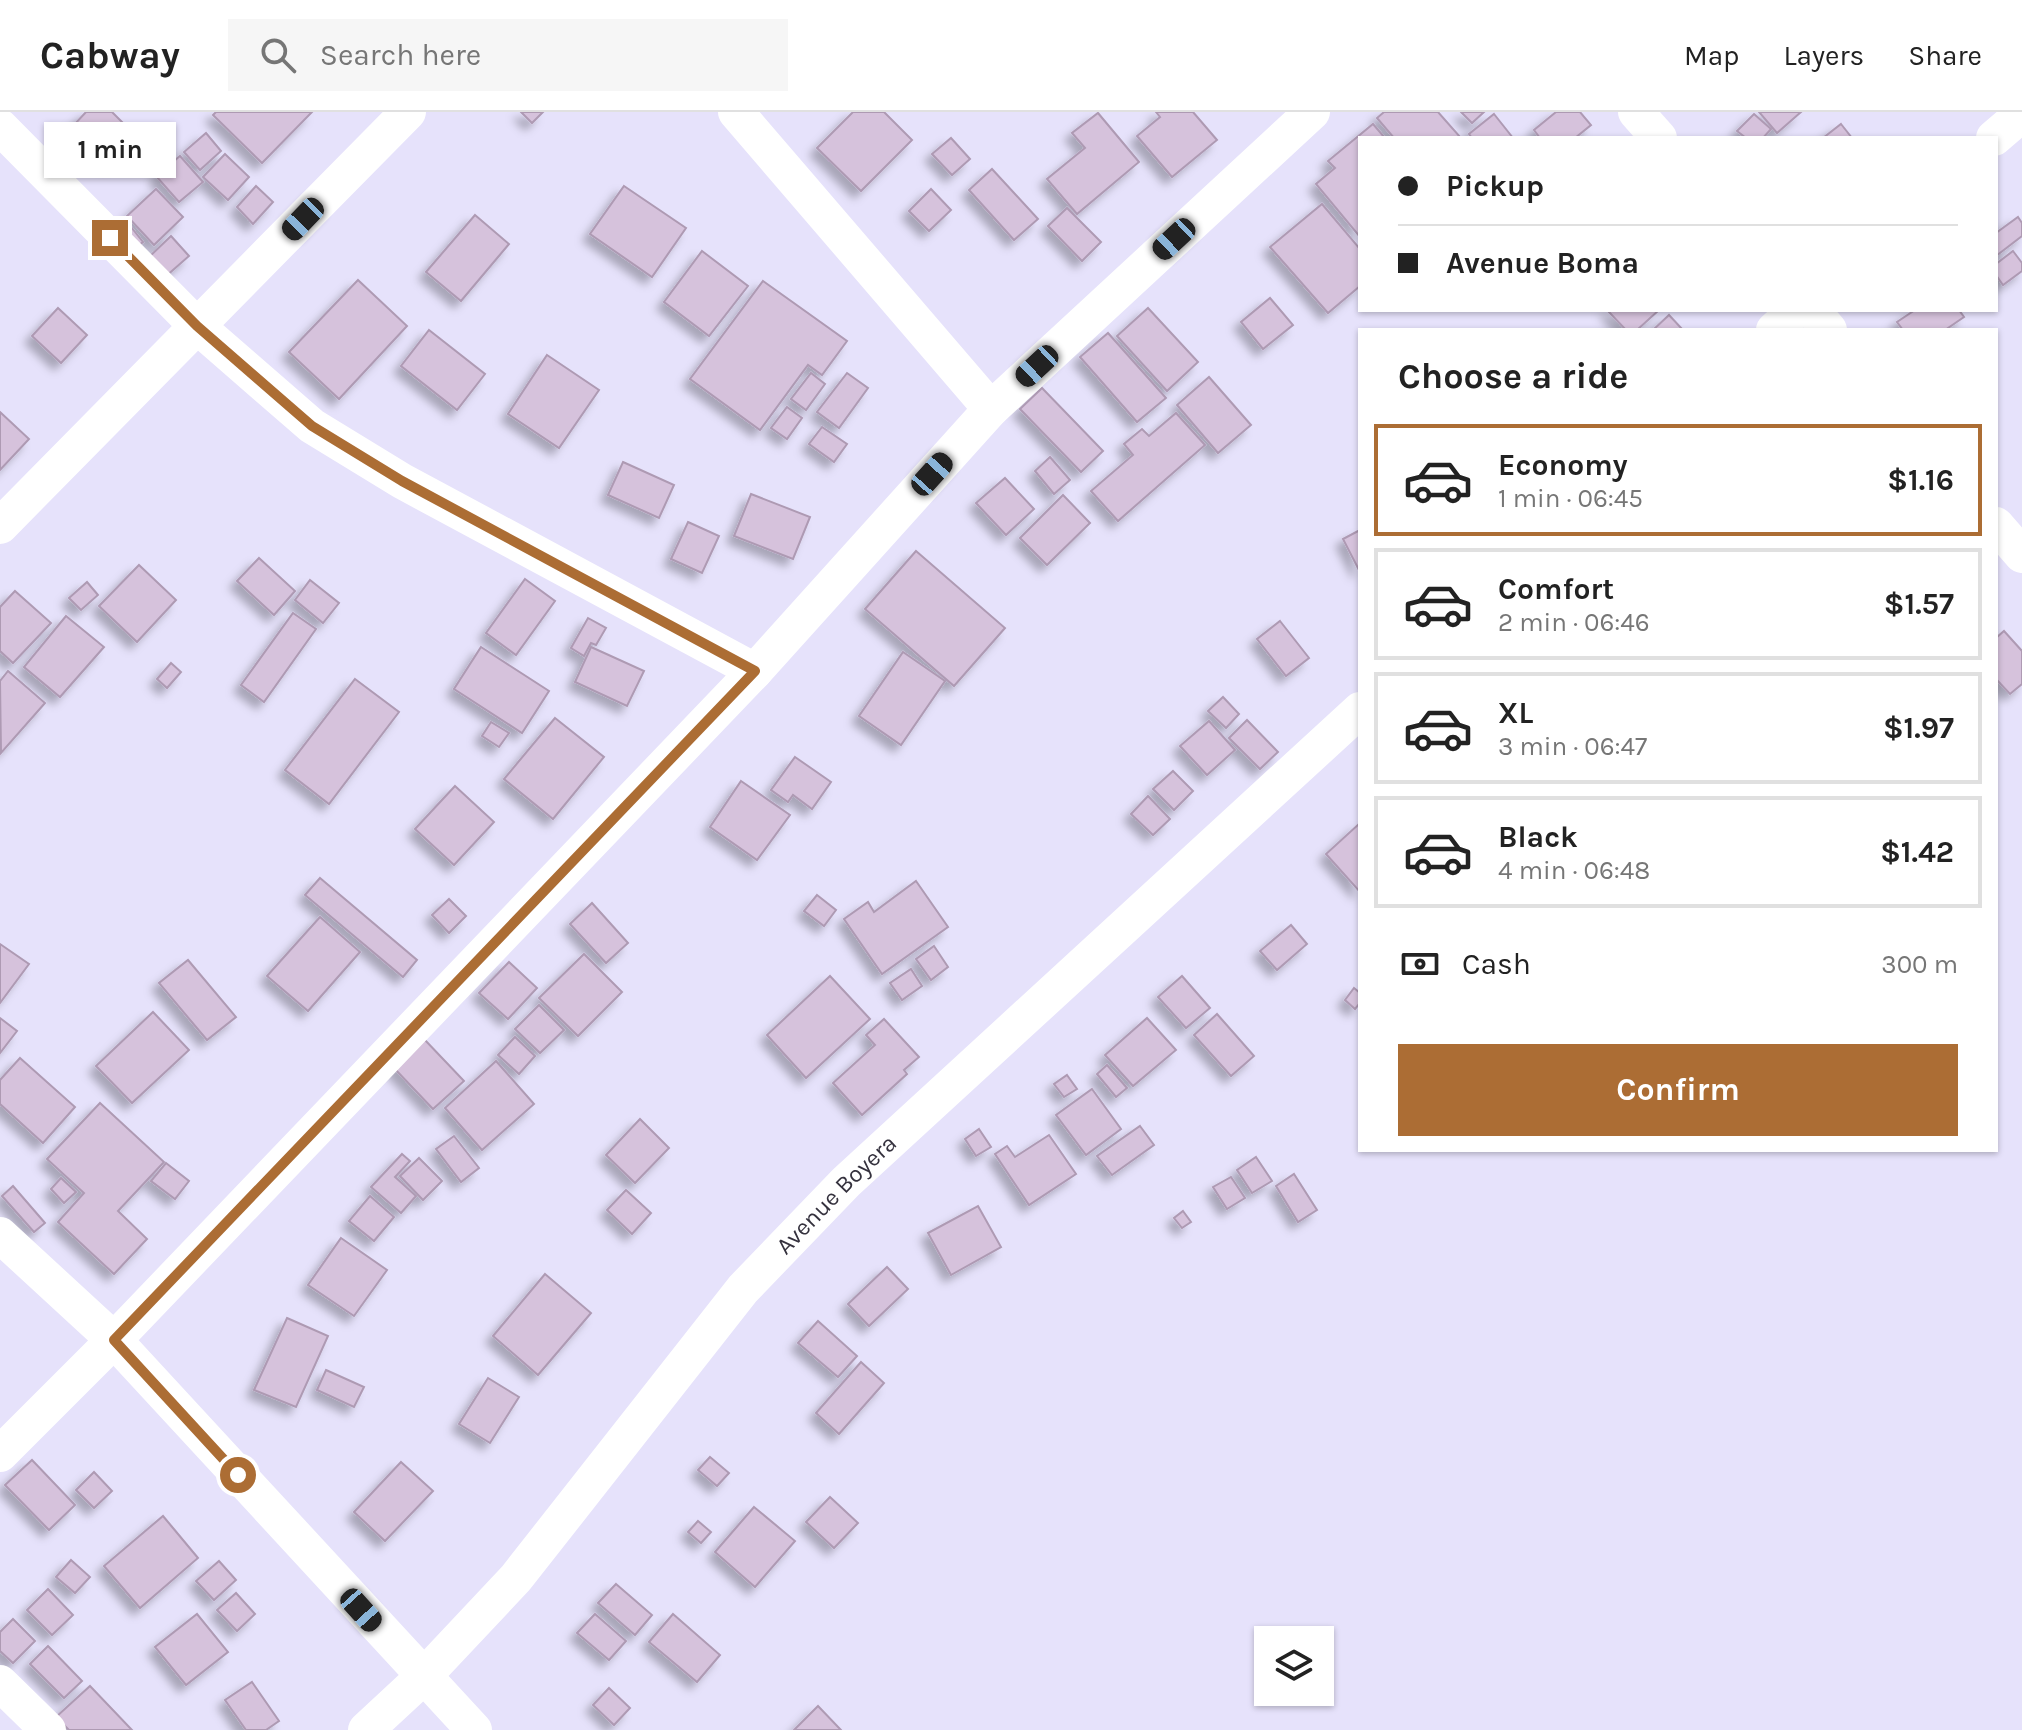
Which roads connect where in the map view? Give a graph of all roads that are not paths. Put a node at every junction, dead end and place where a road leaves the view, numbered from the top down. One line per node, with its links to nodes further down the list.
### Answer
1 (408, 112): 11 (street)
2 (736, 112): 14 (street)
3 (1312, 112): 14 (street)
4 (1636, 112): 7 (street)
5 (2022, 114): 8 (street)
6 (0, 127): 11 (street)
7 (1657, 136)
8 (1996, 136)
9 (1794, 312): 12 (street)
10 (1814, 312): 13 (street)
11 (197, 326): 15 (street); 18 (street)
12 (1776, 328)
13 (1827, 328)
14 (991, 409): 18 (street)
15 (0, 526)
16 (1998, 527): 17 (street)
17 (2022, 555)
18 (755, 671): 21 (street)
19 (1358, 712): 23 (street, Avenue Boyera)
20 (0, 1235): 21 (street)
21 (114, 1340): 22 (street); 23 (street)
22 (0, 1454)
23 (422, 1678): 26 (street, Avenue Boyera); 27 (street)
24 (0, 1683): 25 (street)
25 (48, 1730)
26 (366, 1730)
27 (474, 1730)

